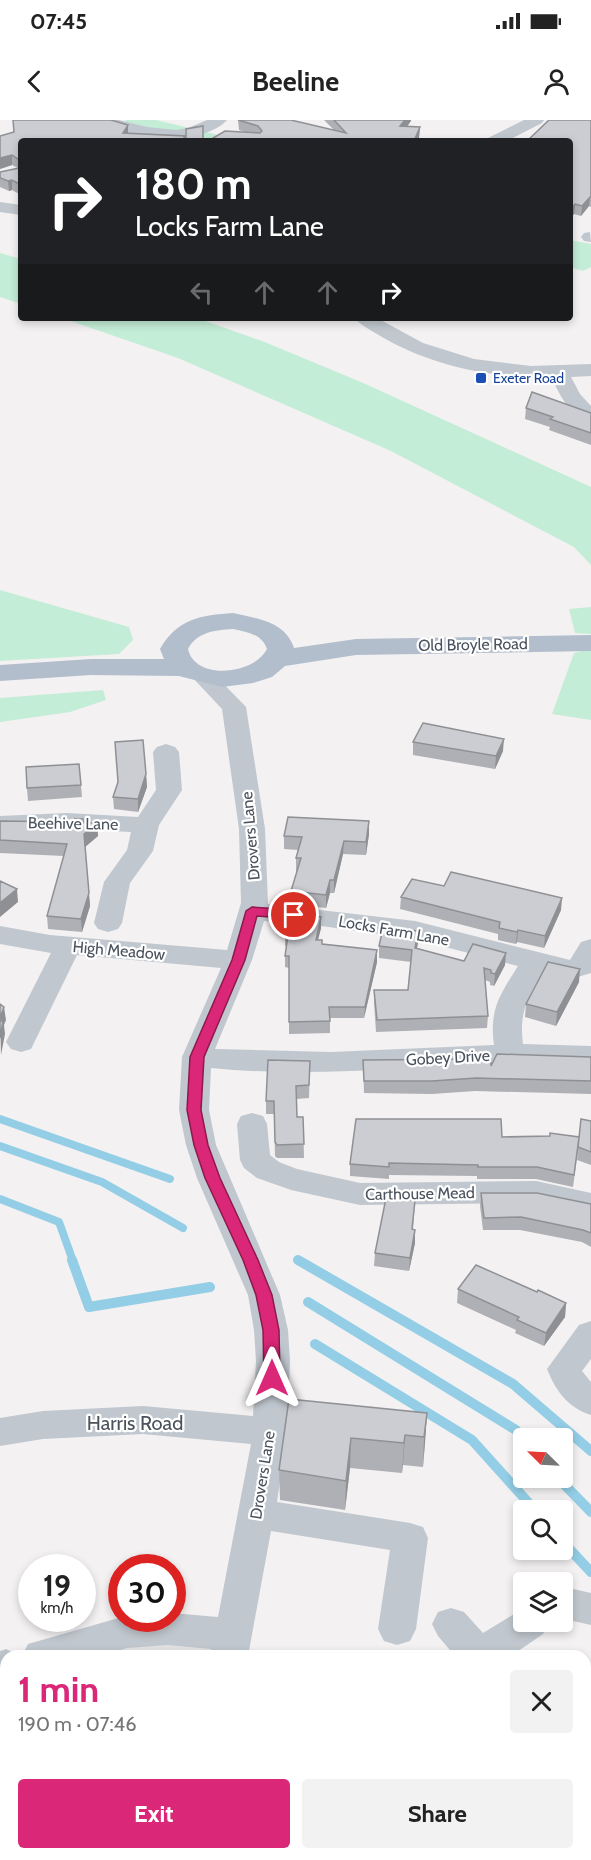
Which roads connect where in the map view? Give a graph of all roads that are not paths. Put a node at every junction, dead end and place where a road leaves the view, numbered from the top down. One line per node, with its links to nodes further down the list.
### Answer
1 (103, 120): 3 (street)
2 (537, 120): 4 (street)
3 (216, 128)
4 (500, 138)
5 (0, 207): 6 (street)
6 (18, 210)
7 (375, 321): 9 (street)
8 (591, 370): 9 (street)
9 (559, 372): 10 (street)
10 (591, 417)
11 (591, 643): 12 (main road, Old Broyle Road)
12 (277, 647): 13 (main road); 15 (main road)
13 (188, 665): 14 (main road); 15 (main road); 16 (street)
14 (0, 673)
15 (254, 675): 16 (street)
16 (234, 707): 20 (street, Drovers Lane)
17 (166, 752): 19 (street)
18 (0, 824): 19 (street, Beehive Lane)
19 (146, 825): 21 (street)
20 (252, 911): 25 (street, Drovers Lane); 26 (street, Locks Farm Lane)
21 (108, 923)
22 (0, 935): 23 (street, High Meadow)
23 (68, 946): 25 (street, High Meadow); 27 (street)
24 (591, 948): 26 (street, Locks Farm Lane)
25 (238, 960): 30 (street, Drovers Lane)
26 (535, 961): 28 (street)
27 (21, 1042)
28 (510, 1053): 29 (street, Gobey Drive); 30 (street, Gobey Drive)
29 (591, 1056)
30 (197, 1057): 36 (street, Drovers Lane)
31 (252, 1124): 32 (street, Carthouse Mead)
32 (591, 1204)
33 (591, 1334): 34 (street)
34 (591, 1401)
35 (0, 1432): 36 (street, Harris Road)
36 (270, 1432): 37 (street, Drovers Lane)
37 (256, 1514): 41 (street); 43 (street, Drovers Lane)
38 (573, 1605): 39 (street)
39 (591, 1610)
40 (451, 1624): 45 (street)
41 (397, 1629)
42 (515, 1632): 46 (street)
43 (231, 1646): 44 (street)
44 (62, 1650)
45 (474, 1650)
46 (488, 1650)

